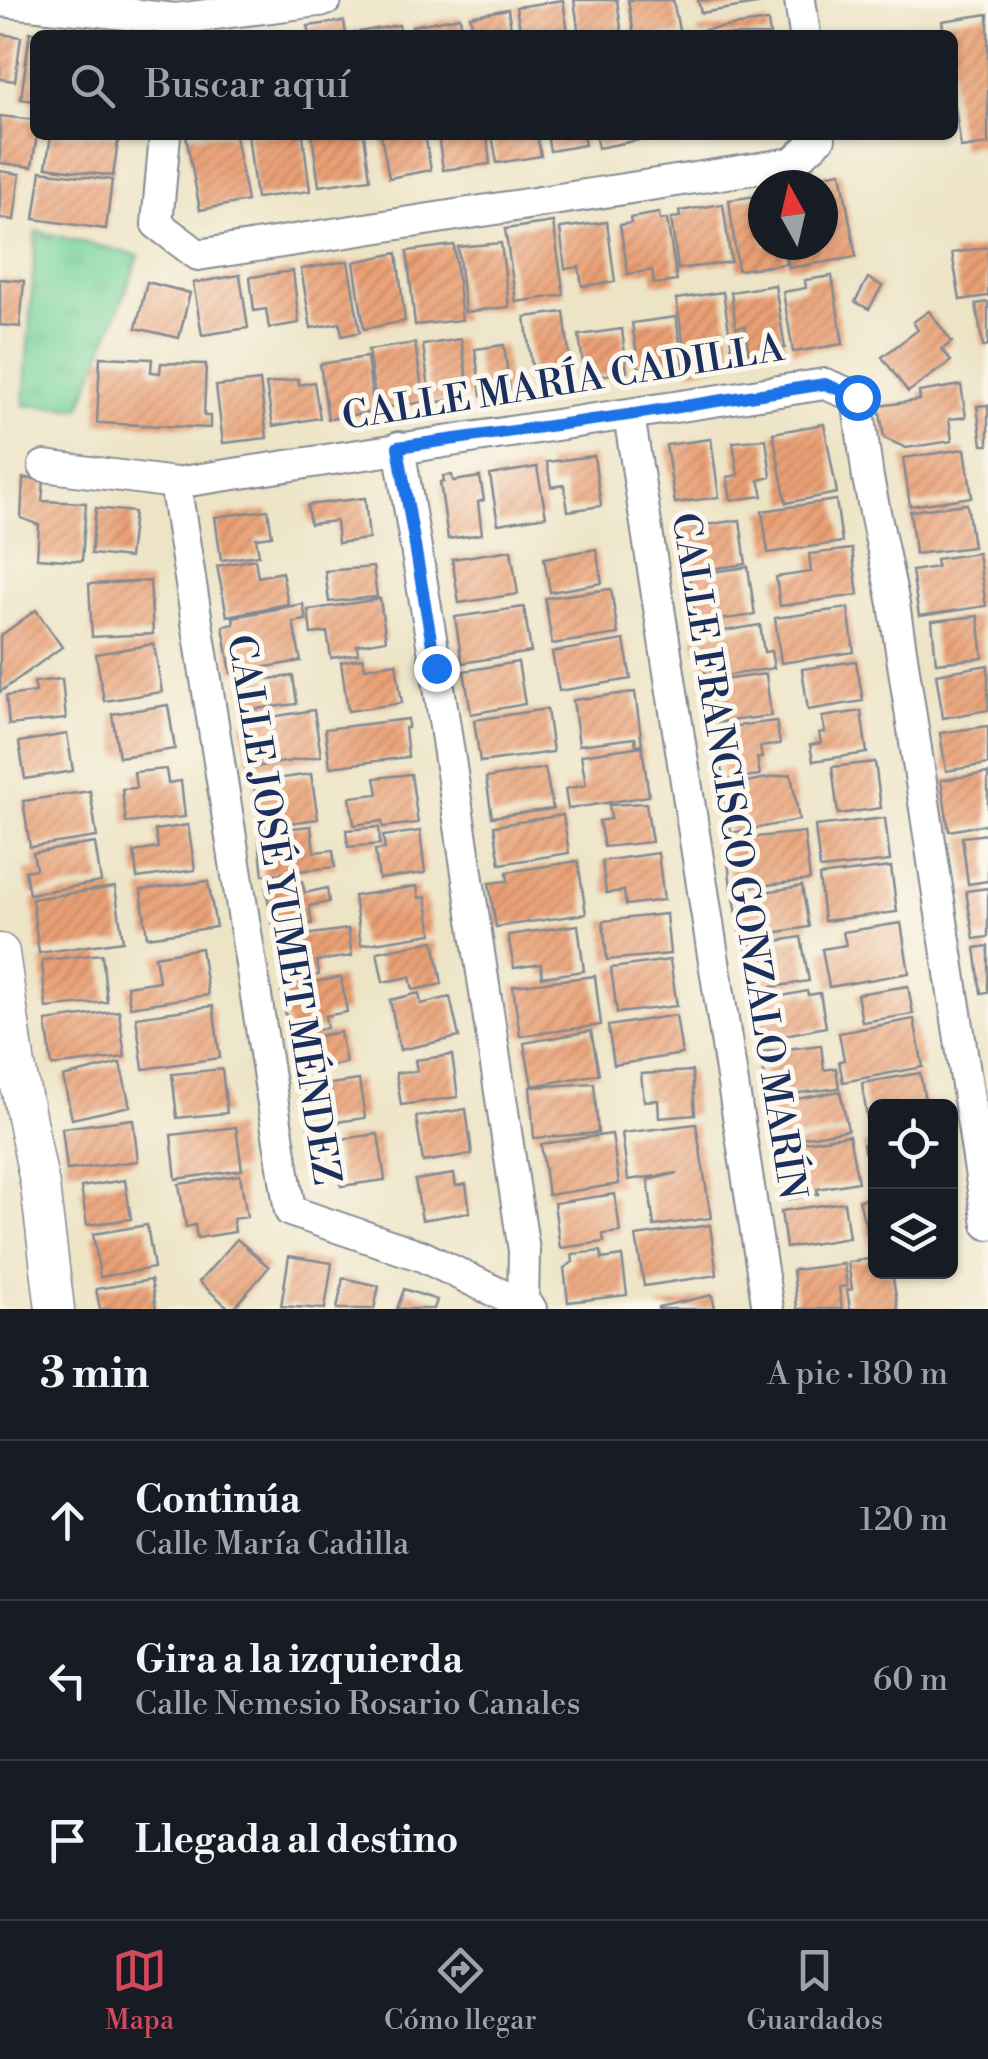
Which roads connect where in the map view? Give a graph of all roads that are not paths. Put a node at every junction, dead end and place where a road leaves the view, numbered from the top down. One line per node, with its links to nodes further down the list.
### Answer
1 (320, 0): 4 (street)
2 (800, 0): 5 (street)
3 (0, 1): 4 (street)
4 (176, 27)
5 (805, 30)
6 (165, 140): 7 (street)
7 (818, 140)
8 (628, 415): 9 (street, CALLE MARÍA CADILLA); 13 (street, CALLE MARÍA CADILLA); 16 (street, CALLE FRANCISCO GONZALO MARÍN)
9 (398, 447): 11 (street, CALLE MARÍA CADILLA); 14 (street)
10 (44, 466): 11 (street, CALLE MARÍA CADILLA)
11 (175, 483): 14 (street, CALLE JOSÉ YUMET MÉNDEZ)
12 (0, 953): 15 (street)
13 (988, 1224)
14 (527, 1307)
15 (55, 1309)
16 (768, 1309)

